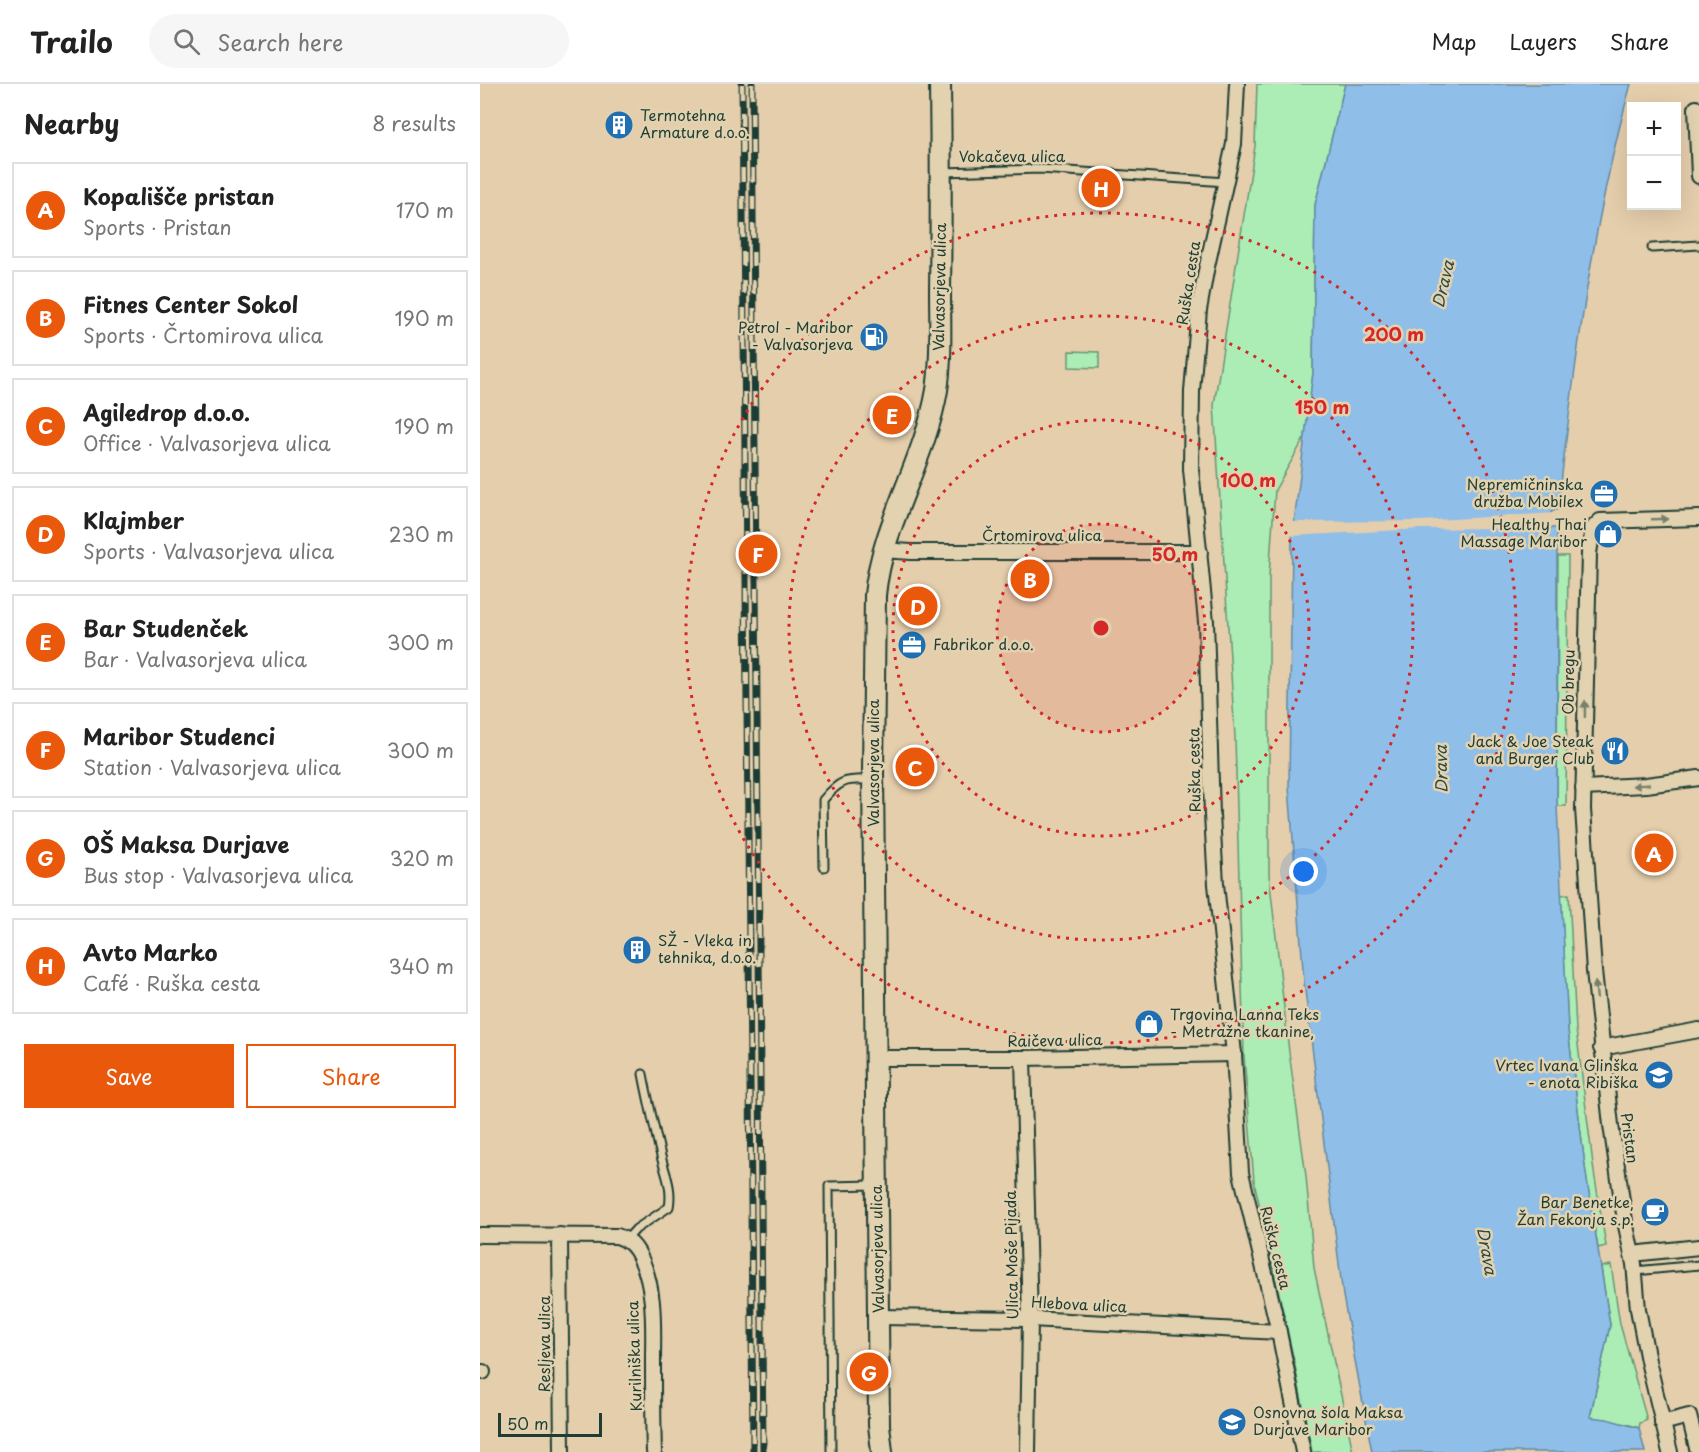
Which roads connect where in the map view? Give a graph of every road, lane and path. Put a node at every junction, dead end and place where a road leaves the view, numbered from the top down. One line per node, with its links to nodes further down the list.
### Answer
1 (940, 84): 4 (street, Valvasorjeva ulica)
2 (1237, 84): 6 (street, Ruška cesta)
3 (1696, 108): 5 (street)
4 (941, 172): 6 (lane, Vokačeva ulica); 10 (street, Valvasorjeva ulica)
5 (1699, 176)
6 (1227, 182): 11 (street, Ruška cesta)
7 (1699, 245): 8 (lane)
8 (1652, 248)
9 (1699, 518): 14 (street, Ob bregu, one-way to 9)
10 (883, 550): 11 (street, Črtomirova ulica); 13 (street, Valvasorjeva ulica)
11 (1200, 552): 18 (street, Ruška cesta)
12 (1699, 778): 14 (street, one-way to 14)
13 (873, 780): 15 (lane); 19 (street, Valvasorjeva ulica)
14 (1583, 788): 17 (street, Pristan, one-way to 14)
15 (824, 867)
16 (1699, 1030): 17 (street)
17 (1601, 1048): 27 (street, Pristan)
18 (1234, 1054): 20 (street, Raičeva ulica); 32 (street, Ruška cesta)
19 (876, 1058): 20 (street, Raičeva ulica); 22 (street, Valvasorjeva ulica)
20 (1023, 1058): 31 (street, Ulica Moše Pijada)
21 (643, 1074): 25 (lane)
22 (877, 1185): 30 (street, Valvasorjeva ulica); 36 (lane)
23 (480, 1235): 24 (street)
24 (560, 1235): 25 (street); 34 (street, Resljeva ulica)
25 (622, 1237): 35 (street, Kurilniška ulica)
26 (1699, 1247): 27 (street)
27 (1632, 1254): 29 (street, Pristan)
28 (1699, 1264): 29 (lane)
29 (1635, 1271): 33 (street, Pristan)
30 (878, 1317): 31 (street, Hlebova ulica); 37 (street, Valvasorjeva ulica)
31 (1030, 1319): 32 (street, Hlebova ulica); 38 (street, Ulica Moše Pijada)
32 (1279, 1332): 39 (street, Ruška cesta)
33 (1662, 1422): 40 (street, Pristan); 41 (street)
34 (562, 1452)
35 (654, 1452)
36 (831, 1452)
37 (882, 1452)
38 (1028, 1452)
39 (1302, 1452)
40 (1670, 1452)
41 (1698, 1452)

